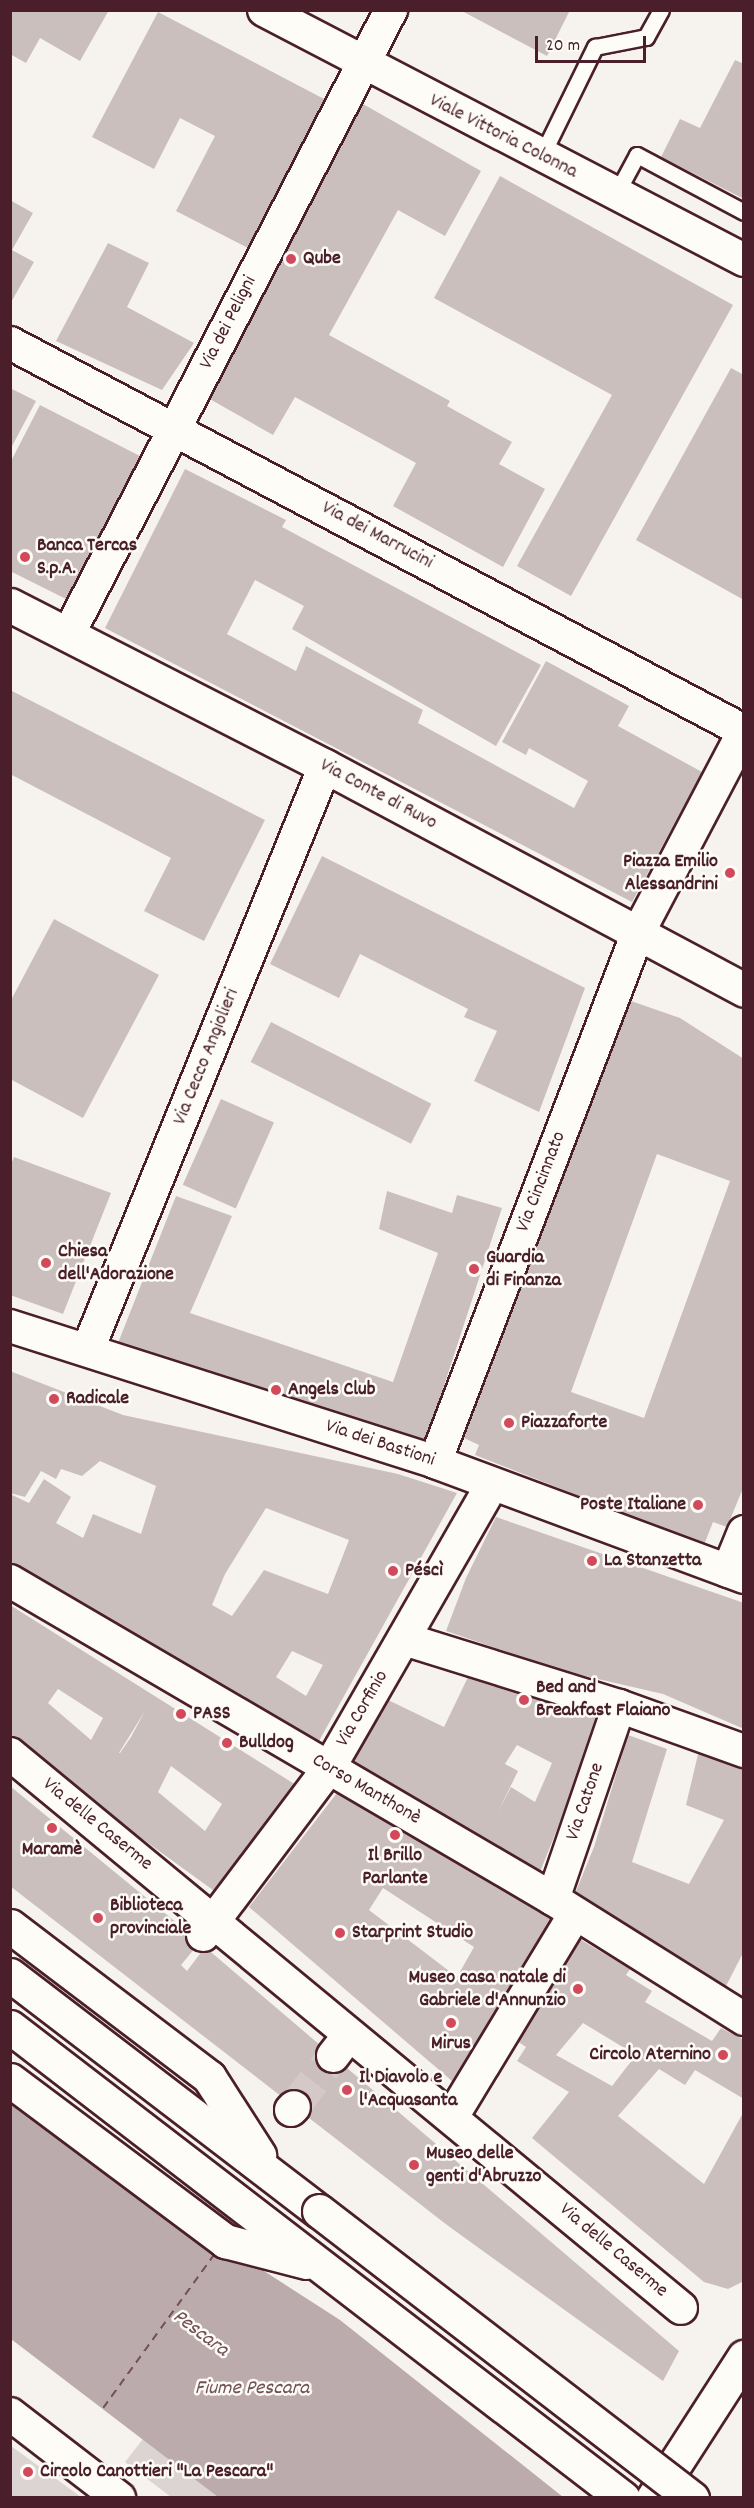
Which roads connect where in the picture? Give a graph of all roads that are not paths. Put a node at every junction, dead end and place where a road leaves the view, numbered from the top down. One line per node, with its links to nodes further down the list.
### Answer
1 (264, 10): 4 (street, Viale Vittoria Colonna)
2 (391, 10): 4 (street, Via dei Peligni)
3 (661, 10): 5 (lane)
4 (363, 64): 5 (street, Viale Vittoria Colonna); 10 (street, Via dei Peligni)
5 (541, 156): 6 (street, Viale Vittoria Colonna)
6 (616, 194): 7 (lane); 8 (street, Viale Vittoria Colonna)
7 (744, 212)
8 (744, 260)
9 (10, 343): 10 (street, Via dei Marrucini)
10 (174, 429): 12 (street, Via dei Peligni); 13 (street, Via dei Marrucini)
11 (10, 605): 12 (main road, Via Conte di Ruvo)
12 (68, 635): 14 (main road, Via Conte di Ruvo)
13 (744, 731): 15 (street)
14 (325, 766): 15 (main road, Via Conte di Ruvo); 18 (street, Via Cecco Angiolieri)
15 (637, 935): 16 (main road, Via Conte di Ruvo); 19 (street, Via Cincinnato)
16 (744, 990)
17 (10, 1326): 18 (street, Via dei Bastioni)
18 (88, 1349): 19 (street, Via dei Bastioni)
19 (435, 1462): 20 (street, Via dei Bastioni)
20 (492, 1485): 22 (street, Via dei Bastioni); 24 (street, Via Corfinio)
21 (744, 1532): 22 (street)
22 (736, 1574)
23 (10, 1581): 28 (street, Corso Manthonè)
24 (404, 1639): 25 (street); 28 (street, Via Corfinio)
25 (619, 1706): 26 (street); 29 (street, Via Catone)
26 (744, 1751)
27 (10, 1754): 31 (street, Via delle Caserme)
28 (329, 1768): 29 (street, Corso Manthonè); 31 (street, Via Corfinio)
29 (564, 1906): 33 (street, Corso Manthonè); 36 (street, Via Catone)
30 (10, 1926): 37 (main road)
31 (208, 1927): 36 (street, Via delle Caserme)
32 (10, 1975): 37 (main road)
33 (731, 2011)
34 (10, 2027): 38 (main road)
35 (10, 2080): 38 (main road)
36 (452, 2117): 39 (street, Via delle Caserme)
37 (273, 2176): 45 (main road, bridge)
38 (320, 2265): 43 (main road)
39 (681, 2308)
40 (744, 2357): 44 (main road)
41 (10, 2414): 42 (street)
42 (119, 2498)
43 (623, 2498)
44 (653, 2498)
45 (692, 2498)

